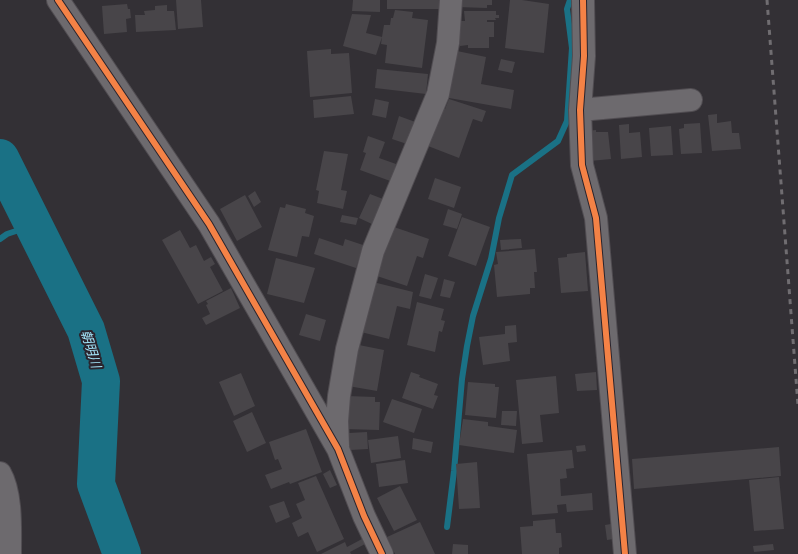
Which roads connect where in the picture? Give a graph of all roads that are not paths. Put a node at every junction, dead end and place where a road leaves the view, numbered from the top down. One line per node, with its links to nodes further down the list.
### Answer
1 (58, 0): 2 (street); 7 (street)
2 (62, 0)
3 (451, 0): 7 (street)
4 (583, 0): 6 (street)
5 (691, 100): 6 (street)
6 (580, 110): 11 (street)
7 (338, 449): 10 (street)
8 (0, 472): 9 (street)
9 (10, 554)
10 (382, 554)
11 (625, 554)

